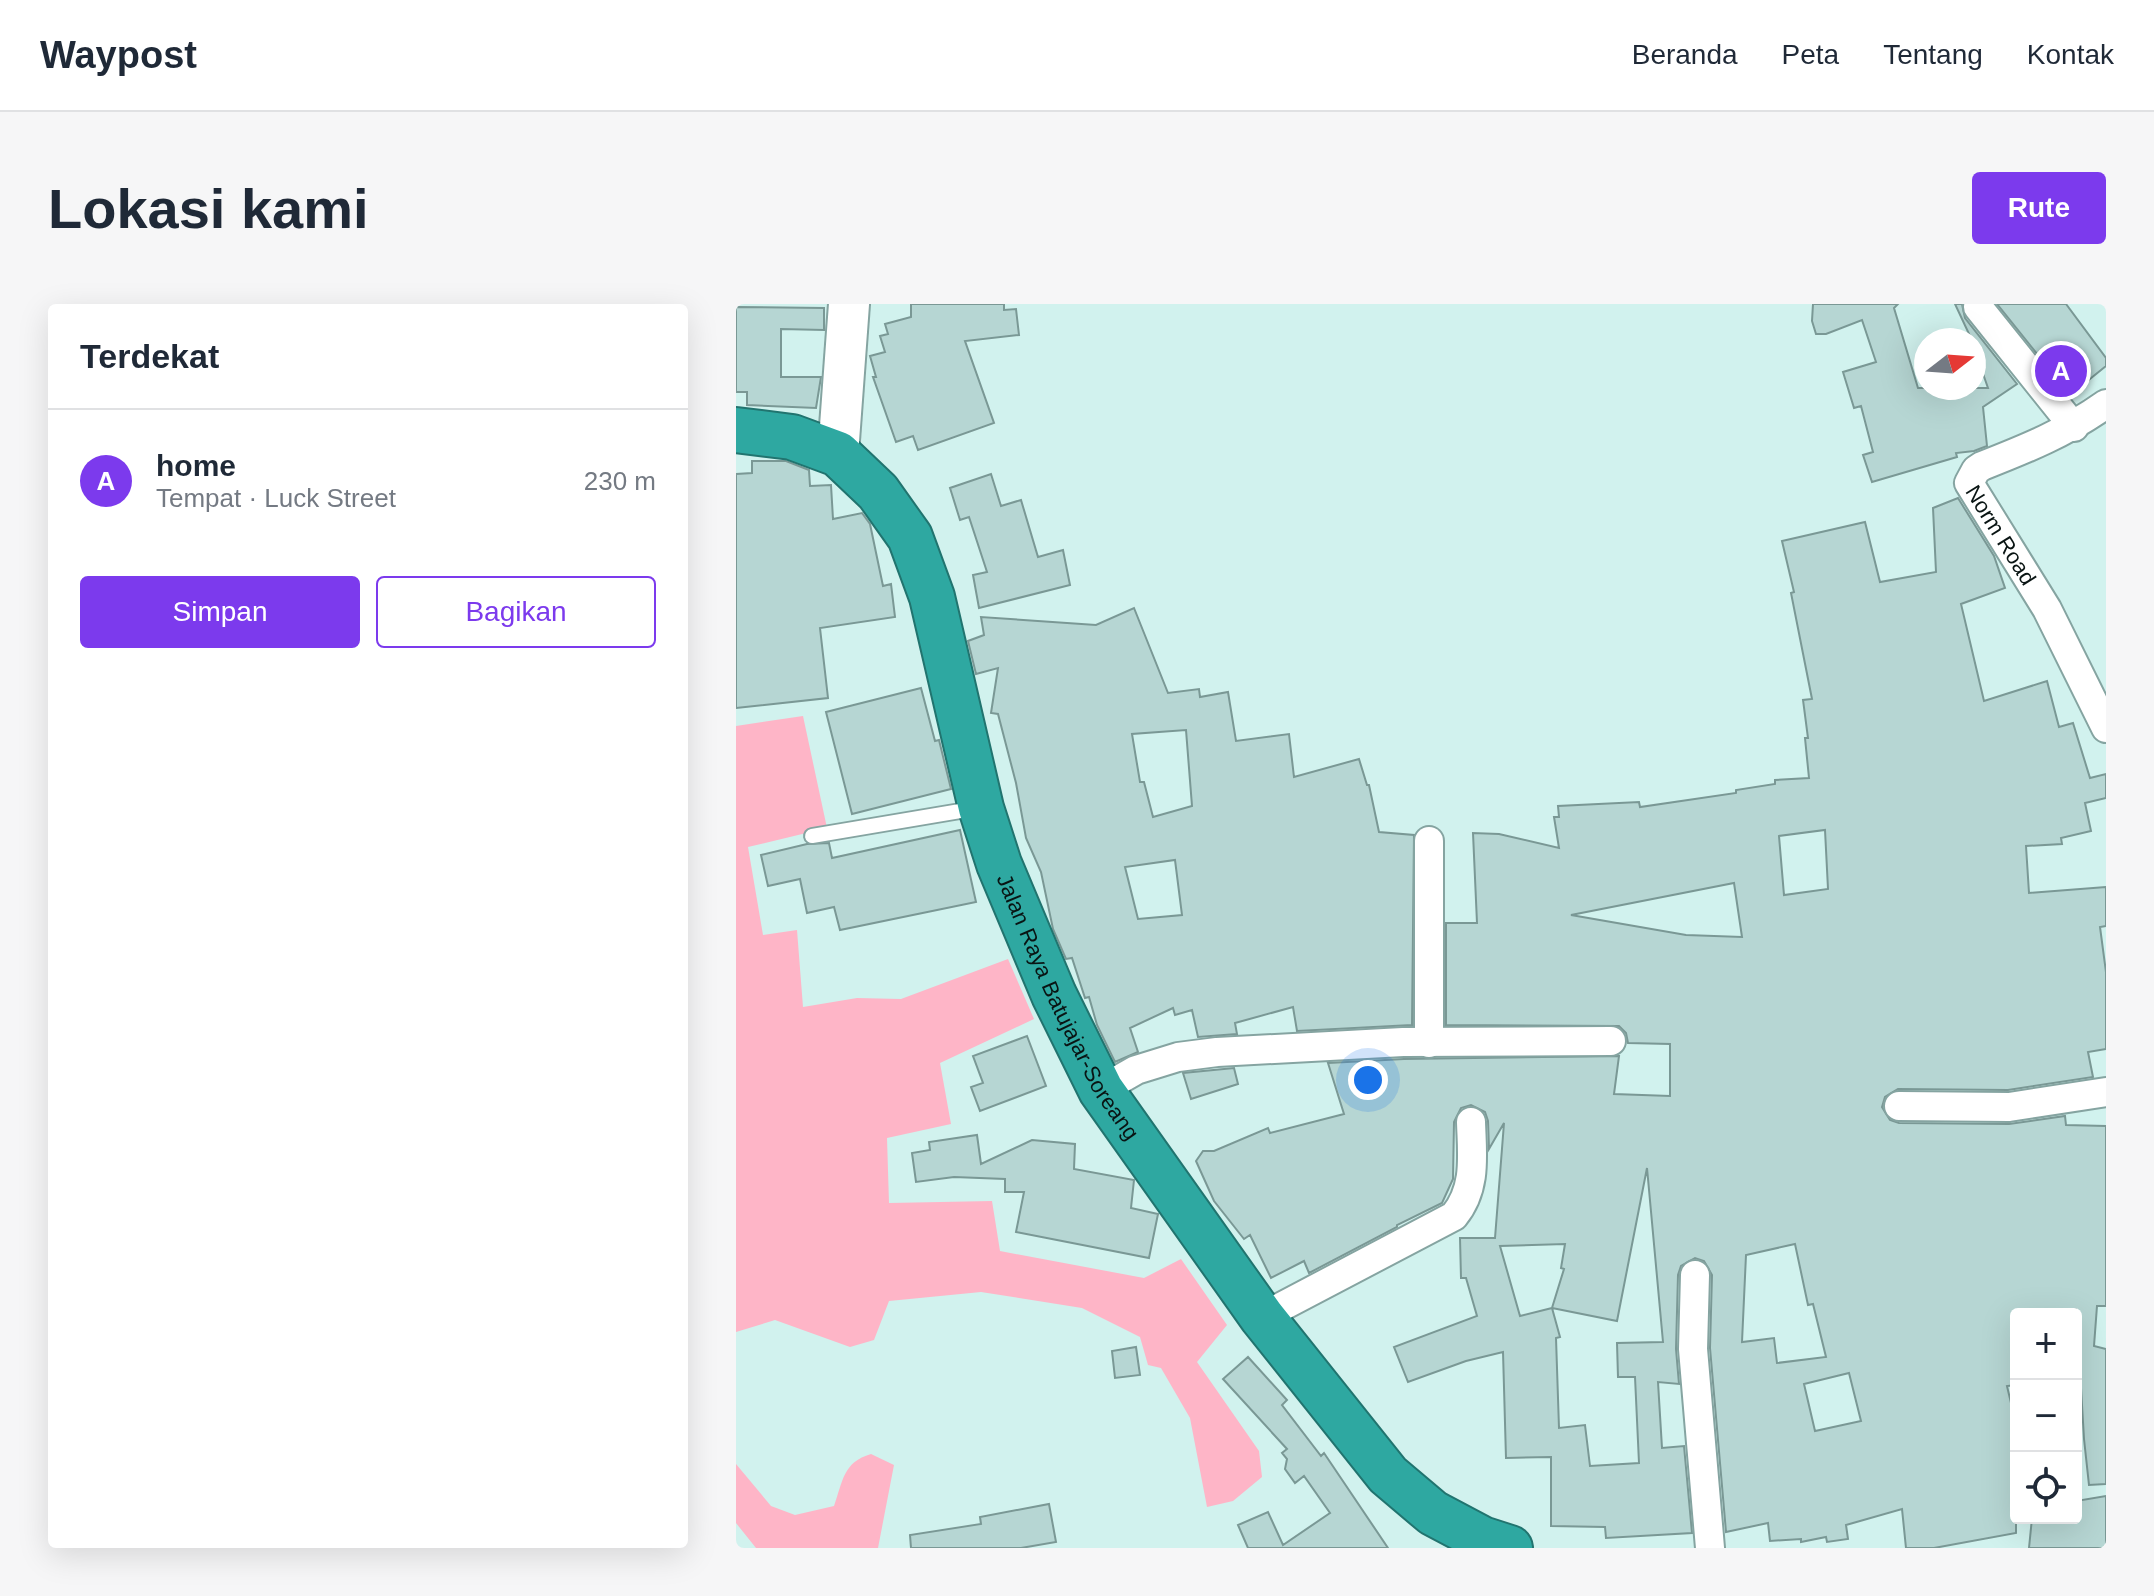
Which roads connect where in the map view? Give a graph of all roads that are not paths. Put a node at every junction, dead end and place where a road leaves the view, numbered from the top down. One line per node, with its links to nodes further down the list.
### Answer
1 (849, 304): 6 (street)
2 (1978, 307): 4 (street)
3 (2106, 404): 4 (street, Norm Road)
4 (2074, 427): 7 (street, Norm Road)
5 (736, 430): 6 (highway, Jalan Raya Batujajar-Soreang)
6 (838, 454): 8 (highway, Jalan Raya Batujajar-Soreang)
7 (2106, 728)
8 (981, 808): 9 (lane); 13 (highway, Jalan Raya Batujajar-Soreang)
9 (812, 836)
10 (1429, 841): 12 (street)
11 (1611, 1041): 12 (street)
12 (1429, 1043): 13 (street)
13 (1101, 1090): 18 (highway, Jalan Raya Batujajar-Soreang)
14 (2106, 1092): 15 (street)
15 (1899, 1106)
16 (1471, 1122): 18 (street)
17 (1695, 1275): 22 (street)
18 (1262, 1317): 19 (highway, Jalan Raya Batujajar-Soreang)
19 (1433, 1513): 20 (street); 21 (highway, Jalan Raya Batujajar-Soreang)
20 (1462, 1548)
21 (1510, 1548)
22 (1710, 1548)

